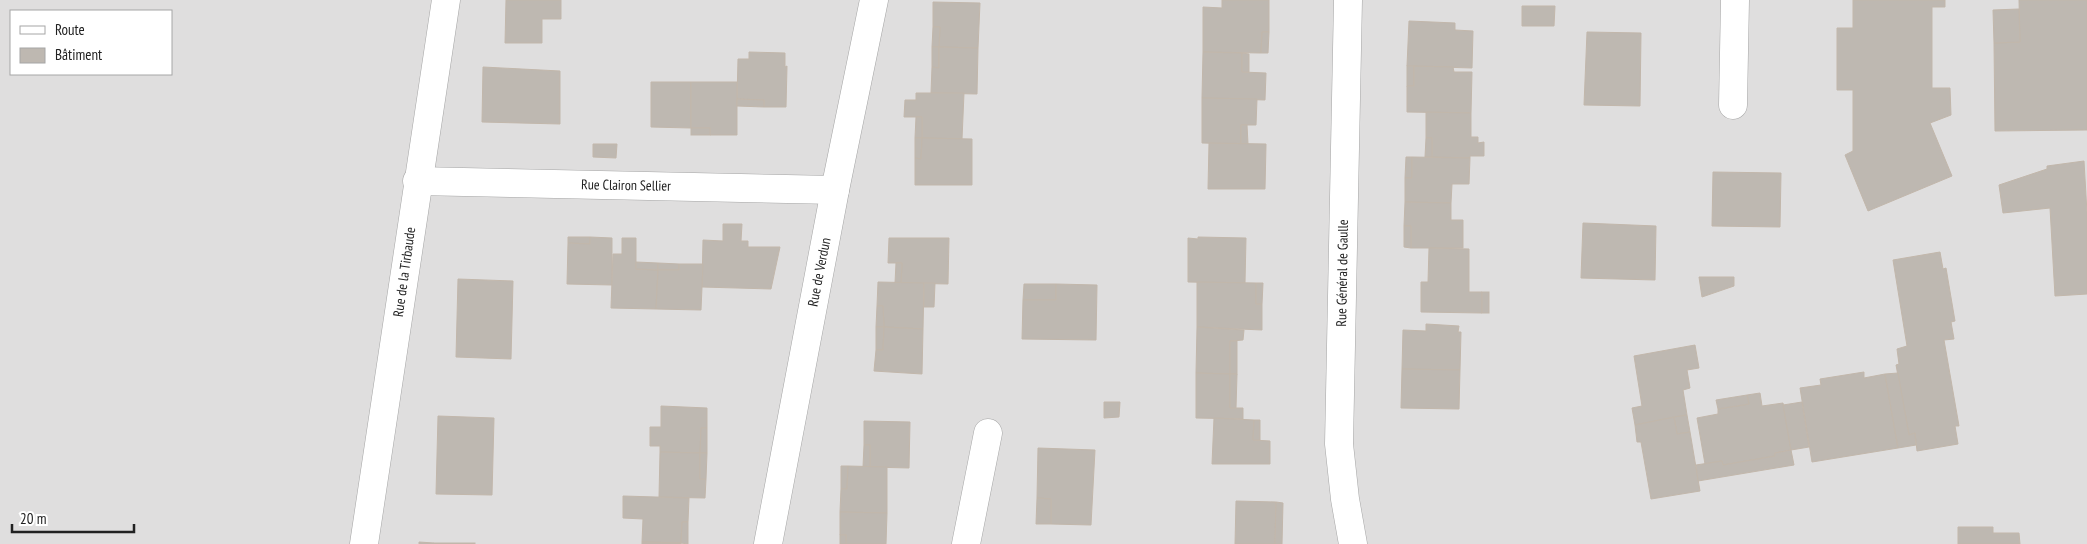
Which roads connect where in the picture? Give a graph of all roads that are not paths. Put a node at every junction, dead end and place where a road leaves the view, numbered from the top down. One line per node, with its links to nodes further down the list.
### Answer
1 (446, 0): 6 (street, Rue de la Tirbaude)
2 (874, 0): 7 (street, Rue de Verdun)
3 (1348, 0): 12 (street, Rue Général de Gaulle)
4 (1735, 0): 5 (street)
5 (1733, 105)
6 (417, 180): 7 (street, Rue Clairon Sellier); 9 (street, Rue de la Tirbaude)
7 (835, 190): 10 (street, Rue de Verdun)
8 (988, 433): 11 (street)
9 (364, 544)
10 (768, 544)
11 (966, 544)
12 (1353, 544)

